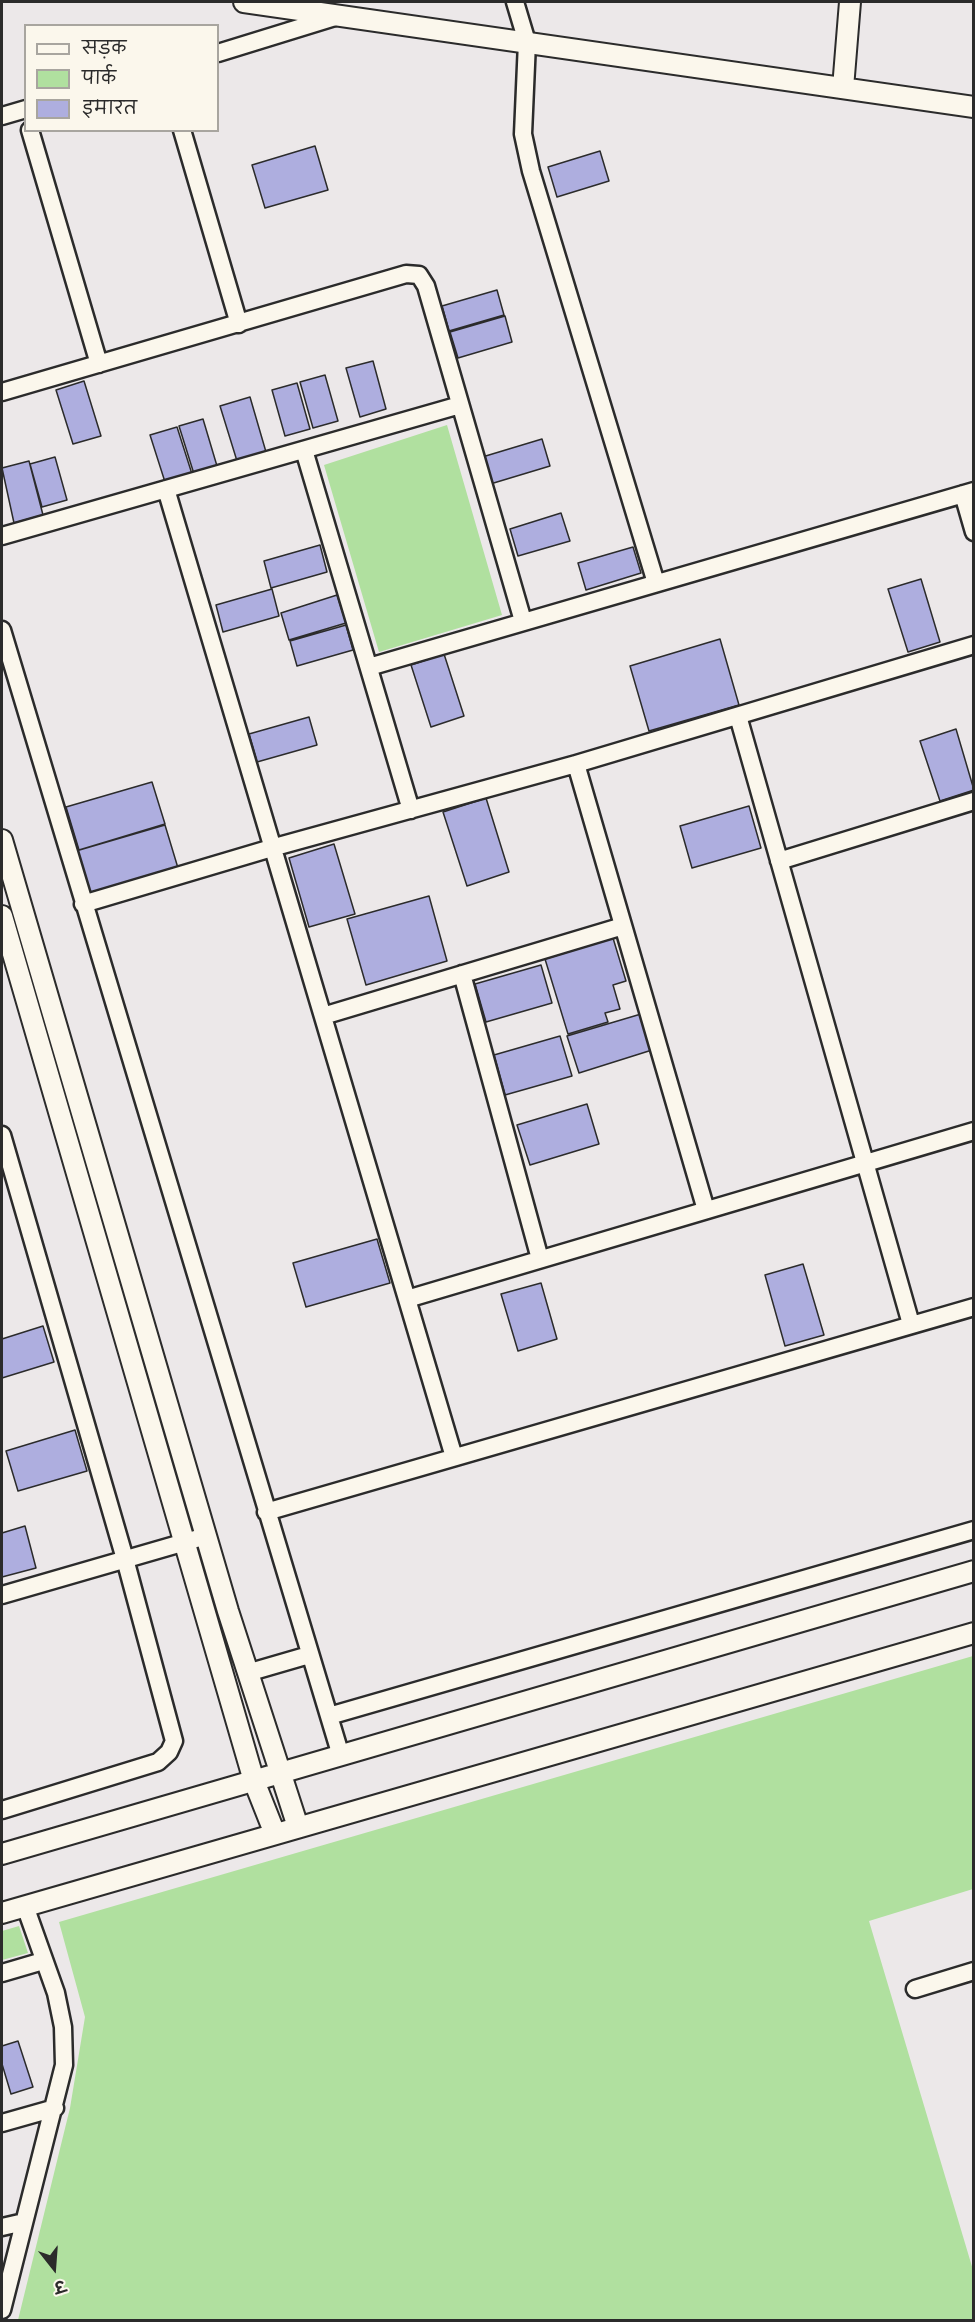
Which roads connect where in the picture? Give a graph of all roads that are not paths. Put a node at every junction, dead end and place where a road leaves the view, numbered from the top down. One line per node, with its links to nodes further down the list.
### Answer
1 (244, 2): 4 (street)
2 (515, 2): 5 (street)
3 (850, 2): 7 (street)
4 (341, 15): 5 (street); 6 (street)
5 (527, 42): 7 (street); 22 (street)
6 (219, 53)
7 (843, 88): 8 (street)
8 (974, 107)
9 (24, 112): 10 (street)
10 (2, 116)
11 (31, 132): 14 (street)
12 (183, 132): 13 (street)
13 (239, 324): 14 (street); 16 (street)
14 (99, 364): 15 (street)
15 (2, 392)
16 (460, 405): 17 (street); 23 (street)
17 (304, 450): 18 (street); 26 (street)
18 (166, 489): 21 (street); 32 (street)
19 (968, 493): 20 (street); 22 (street)
20 (974, 532)
21 (2, 536)
22 (656, 583): 23 (street)
23 (523, 621): 26 (street)
24 (2, 630): 34 (street)
25 (974, 645): 27 (street)
26 (369, 667): 30 (street)
27 (738, 716): 28 (street); 33 (street)
28 (576, 764): 30 (street); 36 (street)
29 (974, 801): 33 (street)
30 (411, 810): 32 (street)
31 (2, 840): 50 (street)
32 (275, 847): 34 (street); 38 (street)
33 (779, 861): 41 (street)
34 (83, 904): 48 (street)
35 (2, 916): 51 (street)
36 (623, 926): 37 (street); 42 (street)
37 (462, 974): 38 (street); 43 (street)
38 (323, 1016): 44 (street)
39 (974, 1131): 41 (street)
40 (2, 1135): 52 (street)
41 (865, 1163): 42 (street); 46 (street)
42 (706, 1210): 43 (street)
43 (540, 1259): 44 (street)
44 (407, 1299): 47 (street)
45 (974, 1307): 46 (street)
46 (911, 1324): 47 (street)
47 (454, 1457): 48 (street)
48 (266, 1512): 56 (street)
49 (974, 1530): 58 (street)
50 (206, 1536): 51 (street); 57 (street)
51 (185, 1542): 52 (street); 61 (street)
52 (125, 1559): 54 (street); 62 (street)
53 (974, 1571): 59 (street)
54 (2, 1595)
55 (974, 1633): 63 (street)
56 (309, 1655): 57 (street); 58 (street)
57 (247, 1673): 60 (street)
58 (328, 1716): 59 (street)
59 (341, 1756): 60 (street)
60 (278, 1774): 61 (street); 63 (street)
61 (254, 1781): 64 (street); 65 (street)
62 (2, 1810)
63 (298, 1827): 64 (street)
64 (275, 1834): 66 (street)
65 (2, 1854)
66 (25, 1906): 67 (street); 68 (street)
67 (2, 1912)
68 (43, 1961): 70 (street); 72 (street)
69 (974, 1971): 71 (street)
70 (2, 1973)
71 (915, 1989)
72 (55, 2108): 73 (street); 74 (street)
73 (2, 2123)
74 (24, 2222): 75 (street); 76 (street)
75 (2, 2228)
76 (2, 2310)

